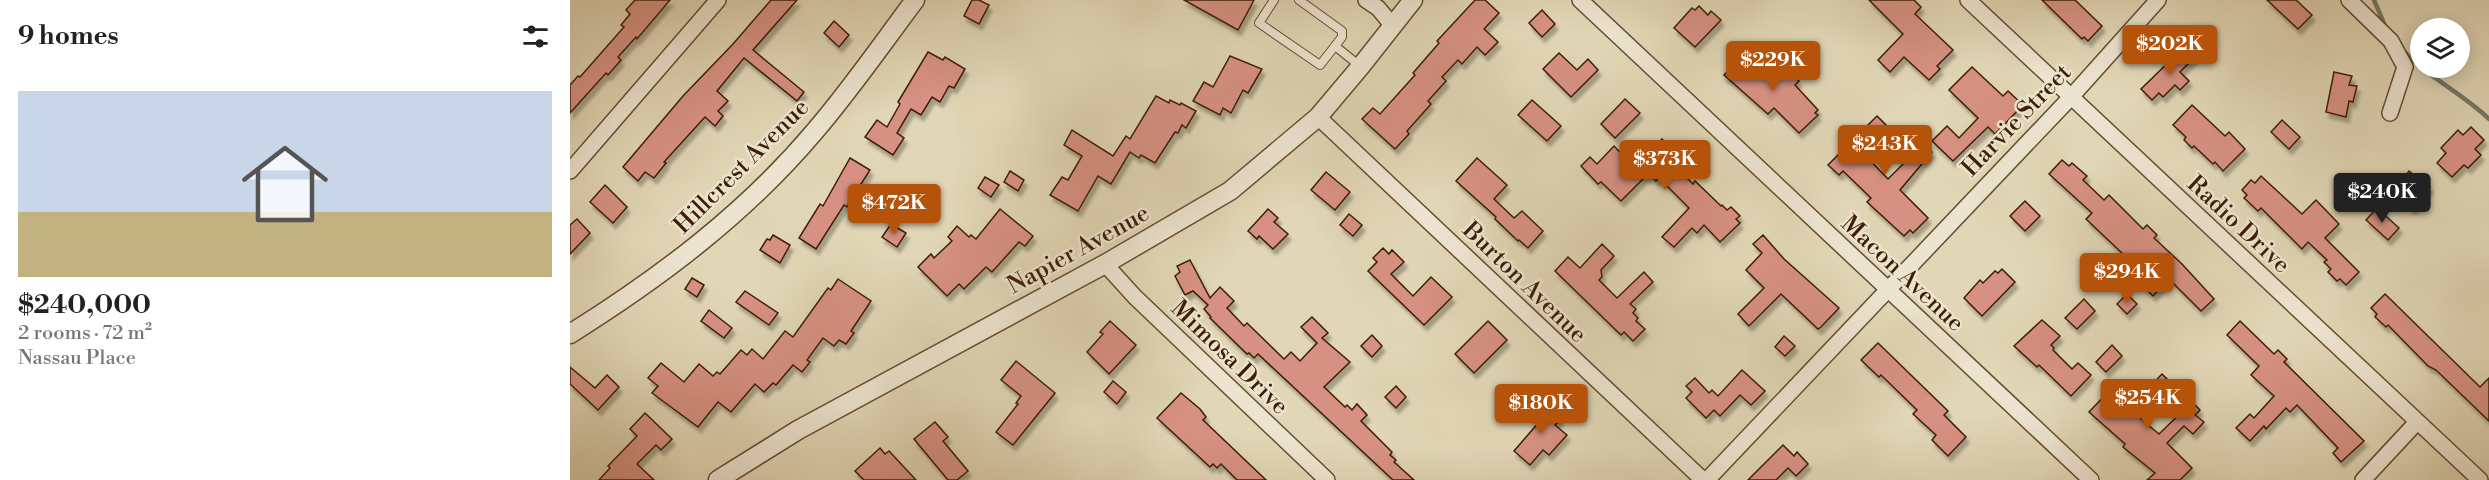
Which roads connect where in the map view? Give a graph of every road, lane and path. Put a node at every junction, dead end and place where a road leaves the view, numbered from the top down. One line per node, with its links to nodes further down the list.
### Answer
1 (718, 0): 17 (street)
2 (915, 0): 20 (street, Hillcrest Avenue)
3 (1274, 0): 12 (lane)
4 (1299, 0): 12 (lane)
5 (1366, 0): 11 (street)
6 (1413, 0): 11 (street, Napier Avenue)
7 (1580, 0): 19 (street, Macon Avenue)
8 (1968, 0): 14 (street, Radio Drive)
9 (2158, 0): 14 (street, Harvie Street)
10 (2349, 0): 15 (street)
11 (1393, 26): 13 (street, Napier Avenue)
12 (1335, 46): 13 (lane)
13 (1361, 66): 16 (street, Napier Avenue)
14 (2071, 97): 19 (street, Harvie Street); 21 (street, Radio Drive)
15 (2390, 113)
16 (1318, 117): 18 (street, Napier Avenue); 24 (street, Burton Avenue)
17 (570, 171)
18 (1105, 264): 22 (street, Napier Avenue); 23 (street, Mimosa Drive)
19 (1887, 288): 24 (street, Harvie Street); 25 (street, Macon Avenue)
20 (570, 334)
21 (2417, 422): 26 (street); 27 (street, Radio Drive)
22 (718, 480)
23 (1327, 480)
24 (1705, 480)
25 (2091, 480)
26 (2363, 480)
27 (2480, 480)

